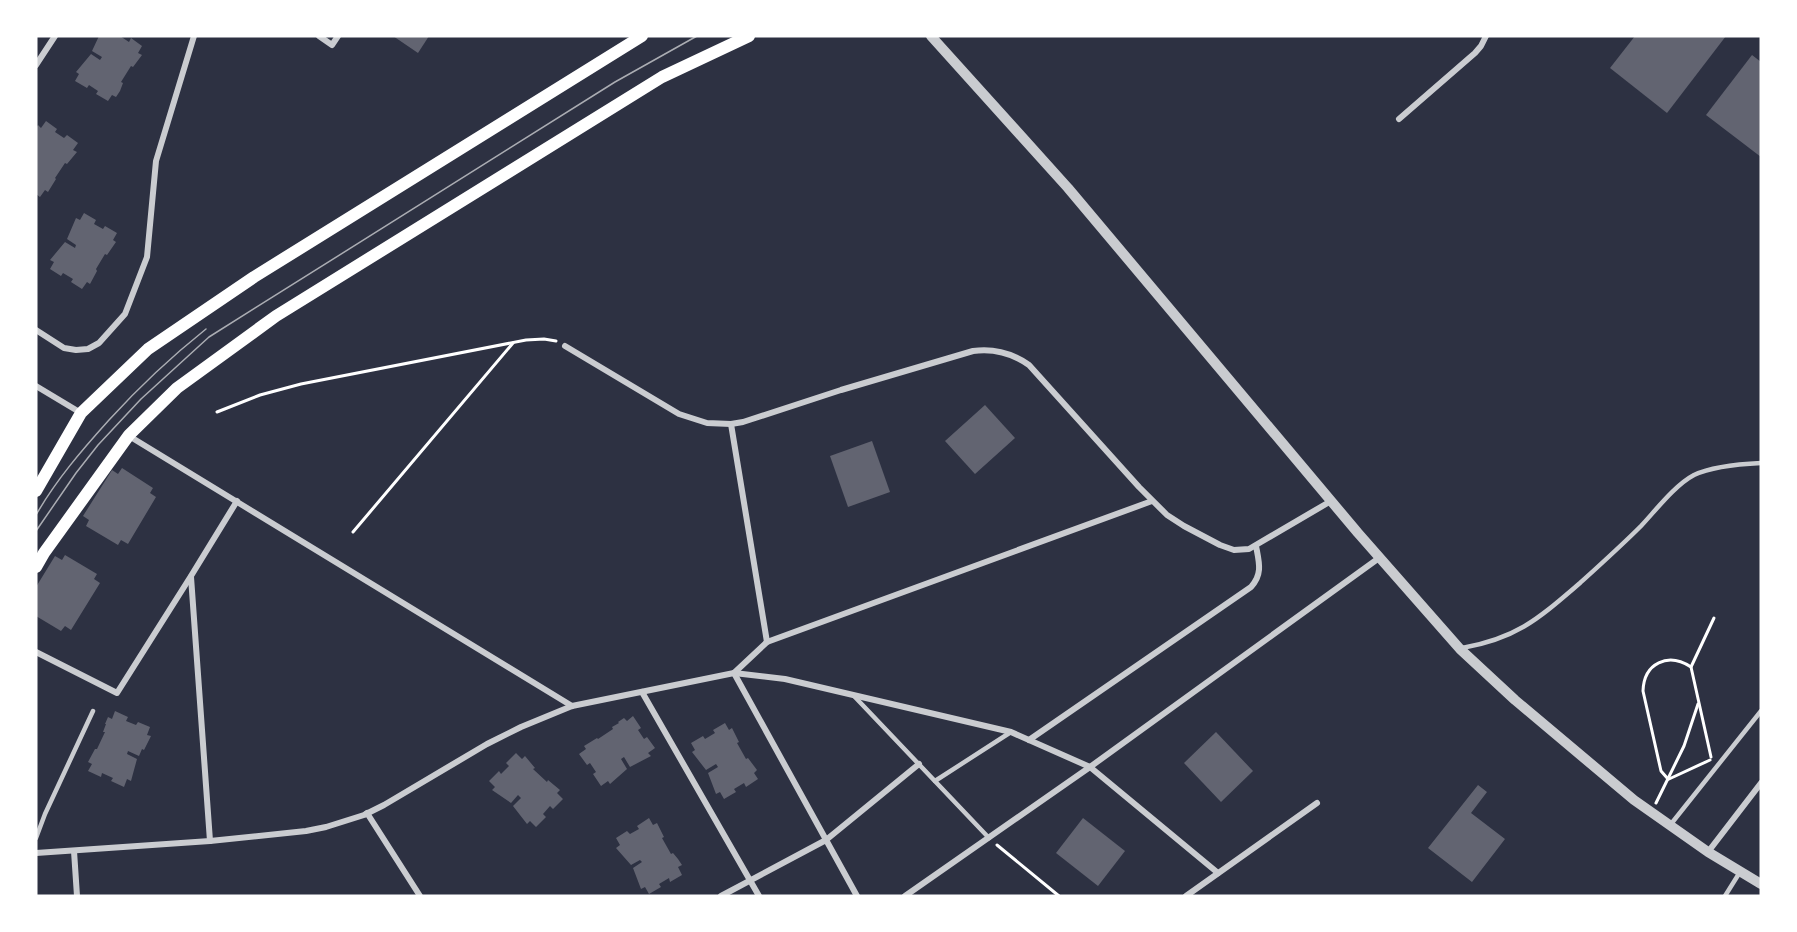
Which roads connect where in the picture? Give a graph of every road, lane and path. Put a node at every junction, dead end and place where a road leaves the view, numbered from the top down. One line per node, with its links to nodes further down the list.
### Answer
1 (55, 36): 9 (street)
2 (192, 36): 11 (street)
3 (319, 36): 4 (street)
4 (338, 36)
5 (642, 36): 16 (main road)
6 (749, 36): 18 (main road)
7 (932, 36): 23 (street)
8 (1486, 36): 10 (street)
9 (36, 65)
10 (1399, 119)
11 (36, 330)
12 (514, 342): 13 (path); 15 (path); 24 (path)
13 (566, 346): 17 (street)
14 (36, 386): 16 (street)
15 (216, 412)
16 (81, 413): 20 (main road)
17 (731, 424): 22 (street); 30 (street)
18 (129, 435): 21 (street); 27 (main road)
19 (1761, 463): 31 (lane)
20 (36, 491)
21 (237, 501): 28 (street); 38 (street)
22 (1152, 501): 25 (street); 30 (street)
23 (1331, 501): 25 (street); 26 (street)
24 (353, 532)
25 (1256, 546): 42 (street)
26 (1379, 558): 31 (street); 44 (street)
27 (36, 567)
28 (191, 576): 32 (street); 55 (street)
29 (1714, 618): 33 (path)
30 (767, 642): 34 (street)
31 (1460, 649): 49 (street)
32 (36, 652)
33 (1691, 667): 37 (path); 45 (path)
34 (734, 673): 35 (street); 36 (street); 54 (street)
35 (642, 692): 38 (street); 61 (street)
36 (854, 695): 41 (street); 43 (lane)
37 (1699, 702): 45 (path); 45 (path)
38 (572, 706): 50 (street)
39 (93, 711): 52 (lane)
40 (1761, 711): 51 (lane)
41 (1011, 732): 42 (street); 46 (lane)
42 (1029, 740): 44 (street)
43 (919, 764): 46 (lane); 54 (street)
44 (1090, 767): 53 (street); 60 (street)
45 (1668, 779): 49 (path)
46 (935, 781): 53 (lane)
47 (1761, 783): 57 (street)
48 (1317, 803): 60 (street)
49 (1650, 812): 51 (street)
50 (367, 813): 55 (street); 64 (street)
51 (1670, 826): 57 (street)
52 (36, 838)
53 (989, 838): 68 (street); 69 (path)
54 (826, 840): 61 (street); 67 (street)
55 (210, 842): 56 (street)
56 (74, 851): 58 (street); 63 (street)
57 (1708, 852): 59 (street)
58 (36, 853)
59 (1740, 872): 62 (street); 71 (lane)
60 (1218, 873): 70 (street)
61 (750, 881): 65 (street); 66 (street)
62 (1761, 884)
63 (77, 896)
64 (420, 896)
65 (721, 896)
66 (759, 896)
67 (857, 896)
68 (905, 896)
69 (1059, 896)
70 (1186, 896)
71 (1725, 896)

